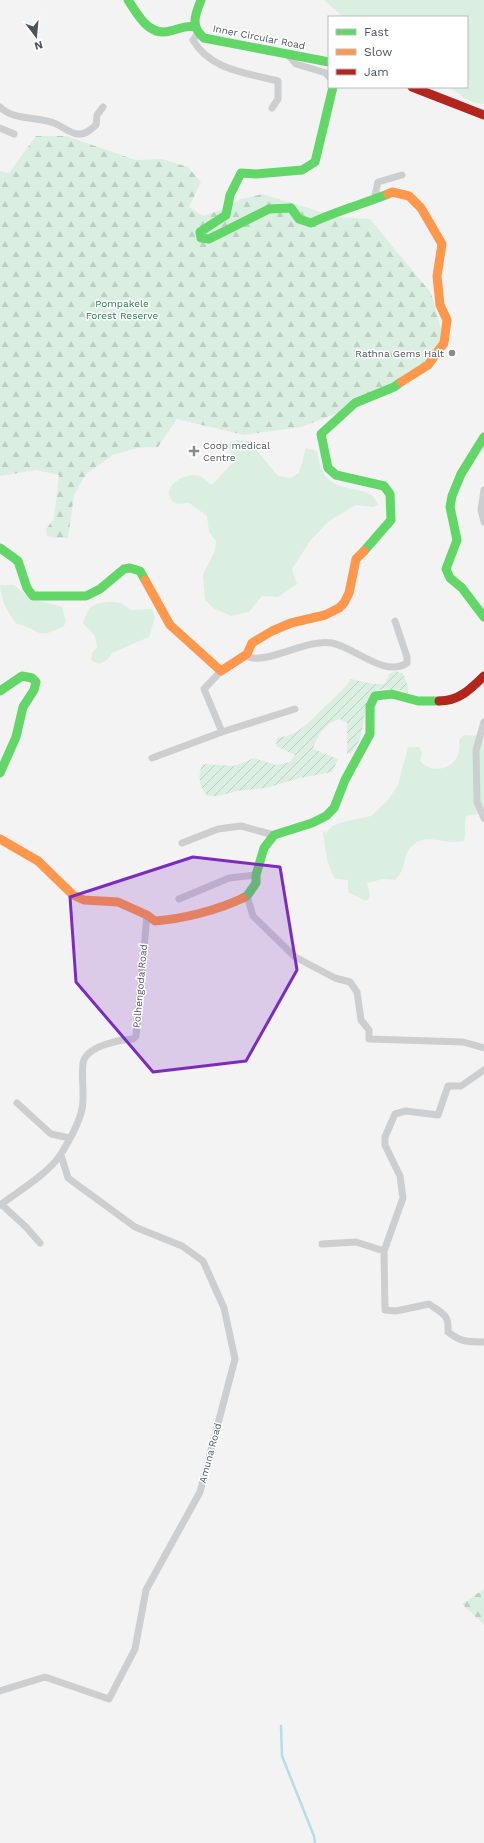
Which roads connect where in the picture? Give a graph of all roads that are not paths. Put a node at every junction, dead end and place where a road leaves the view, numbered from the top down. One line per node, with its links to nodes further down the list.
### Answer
1 (128, 0): 3 (street)
2 (201, 0): 3 (street)
3 (197, 30): 4 (street, Inner Circular Road); 11 (street)
4 (288, 55): 5 (street, Inner Circular Road); 6 (street)
5 (328, 62)
6 (328, 76)
7 (333, 88): 16 (street)
8 (415, 88): 12 (street)
9 (0, 107): 10 (street)
10 (103, 107)
11 (272, 108)
12 (484, 115)
13 (0, 128): 14 (street)
14 (14, 134)
15 (402, 175): 16 (street)
16 (374, 200): 23 (street)
17 (484, 437): 21 (street)
18 (484, 490): 19 (street)
19 (484, 522)
20 (0, 548): 24 (street)
21 (484, 616)
22 (395, 621): 23 (street)
23 (246, 656): 24 (street)
24 (220, 671): 29 (street)
25 (484, 676): 33 (street)
26 (0, 691): 31 (street)
27 (295, 709): 29 (street)
28 (484, 722): 32 (street)
29 (222, 732): 30 (street)
30 (152, 758)
31 (0, 773)
32 (484, 818)
33 (274, 836): 35 (street); 36 (street)
34 (0, 839): 39 (street)
35 (182, 843)
36 (256, 875): 37 (street); 38 (street)
37 (247, 896): 39 (street); 40 (street)
38 (179, 899)
39 (147, 915): 43 (street, Polhengoda Road)
40 (484, 1048)
41 (484, 1070): 48 (street)
42 (17, 1103): 43 (street)
43 (70, 1138): 44 (street, Polhengoda Road)
44 (60, 1155): 45 (street, Polhengoda Road); 50 (street, Amuna Road)
45 (1, 1204): 46 (street)
46 (40, 1243)
47 (322, 1244): 48 (street)
48 (384, 1251): 49 (street)
49 (484, 1342)
50 (0, 1691)

